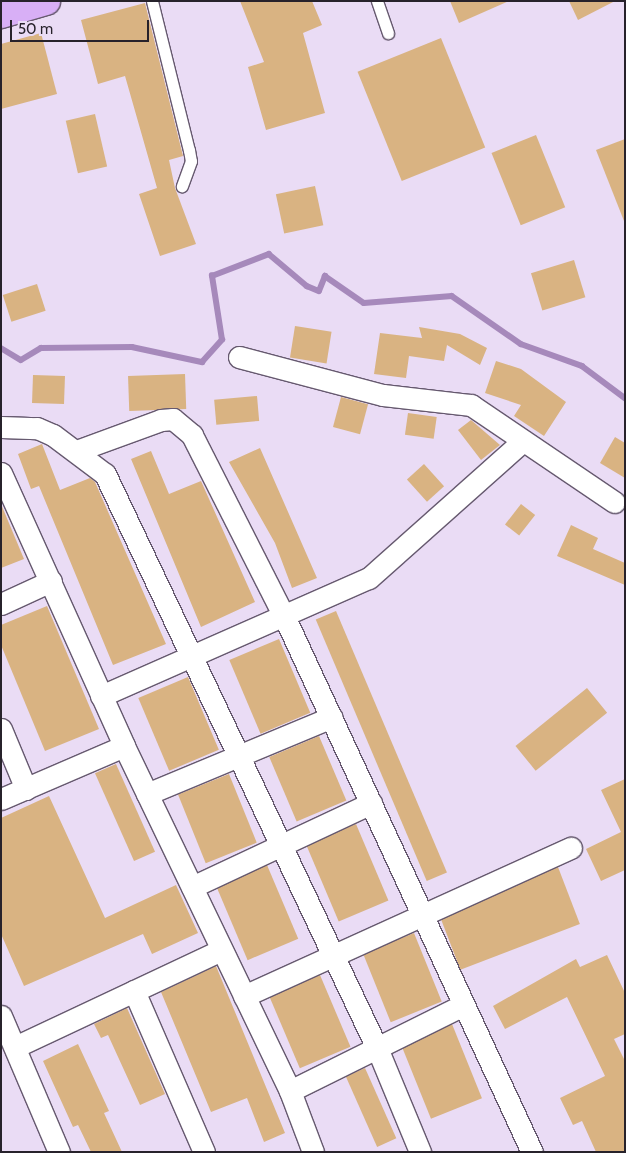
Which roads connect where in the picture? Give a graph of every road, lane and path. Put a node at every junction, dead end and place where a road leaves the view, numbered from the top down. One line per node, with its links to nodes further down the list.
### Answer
1 (46, 1): 4 (highway)
2 (152, 1): 6 (lane)
3 (377, 1): 5 (lane)
4 (1, 14)
5 (388, 33)
6 (182, 186)
7 (240, 357): 9 (street)
8 (1, 427): 10 (street)
9 (523, 441): 12 (street); 15 (street)
10 (79, 450): 15 (street); 16 (street)
11 (1, 473): 13 (street)
12 (614, 502)
13 (51, 581): 14 (street); 17 (street)
14 (1, 604)
15 (285, 618): 16 (street); 18 (street)
16 (189, 656): 17 (street); 21 (street)
17 (101, 696): 20 (street)
18 (332, 717): 21 (street); 25 (street)
19 (1, 728): 22 (street)
20 (124, 746): 22 (street); 23 (street)
21 (240, 755): 23 (street); 26 (street)
22 (26, 789): 24 (street)
23 (147, 794): 28 (street)
24 (1, 799)
25 (371, 803): 26 (street); 29 (street)
26 (280, 844): 28 (street); 31 (street)
27 (571, 848): 29 (street)
28 (192, 887): 30 (street)
29 (420, 914): 31 (street); 34 (street)
30 (221, 950): 32 (street); 33 (street)
31 (332, 955): 33 (street); 37 (street)
32 (134, 991): 36 (street); 40 (street)
33 (244, 996): 38 (street)
34 (463, 1005): 37 (street); 43 (street)
35 (1, 1016): 36 (street)
36 (15, 1048): 39 (street)
37 (377, 1048): 38 (street); 42 (street)
38 (290, 1091): 41 (street)
39 (58, 1152)
40 (204, 1152)
41 (313, 1152)
42 (420, 1152)
43 (532, 1152)

